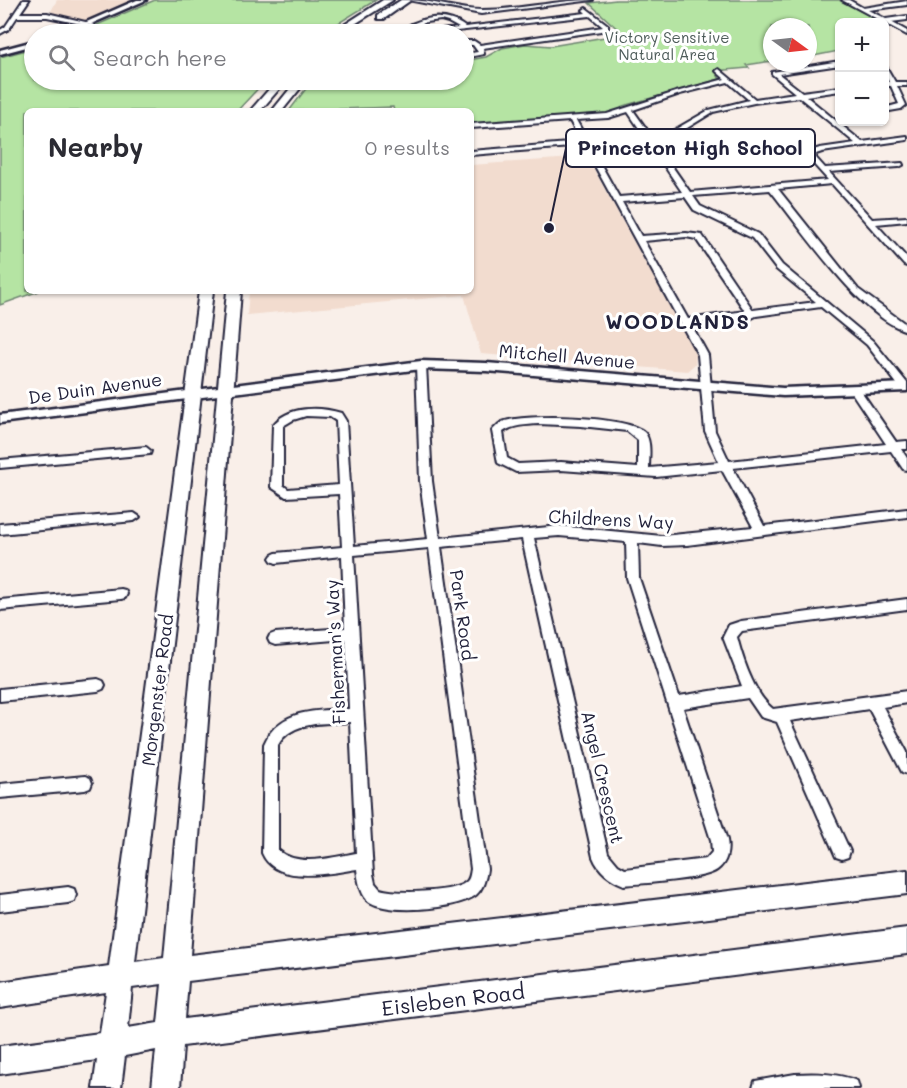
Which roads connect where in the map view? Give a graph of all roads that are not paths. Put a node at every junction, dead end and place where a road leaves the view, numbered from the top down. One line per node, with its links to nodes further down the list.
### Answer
1 (26, 0): 12 (street)
2 (143, 0): 17 (street)
3 (389, 0): 18 (main road)
4 (409, 0): 10 (street); 19 (main road)
5 (590, 0): 7 (street)
6 (845, 0): 9 (street)
7 (576, 1): 10 (street); 11 (street)
8 (907, 3): 9 (street)
9 (864, 9): 13 (street)
10 (496, 11): 22 (street)
11 (591, 14): 22 (street); 26 (street)
12 (17, 15): 17 (street); 24 (street)
13 (880, 18)
14 (907, 18): 15 (street)
15 (889, 21)
16 (889, 23): 25 (street)
17 (91, 24)
18 (350, 24)
19 (369, 24)
20 (416, 24): 21 (street)
21 (459, 24)
22 (507, 24): 23 (street); 26 (street)
23 (474, 28)
24 (0, 32)
25 (907, 33)
26 (523, 41): 29 (street)
27 (474, 43): 29 (street)
28 (24, 46): 30 (street)
29 (479, 47): 31 (street)
30 (0, 52)
31 (474, 55)
32 (835, 64): 42 (street)
33 (718, 71): 35 (street)
34 (888, 72): 36 (street)
35 (729, 81): 43 (street); 47 (street)
36 (894, 83): 37 (street); 38 (street); 46 (street)
37 (889, 84)
38 (907, 84)
39 (835, 89): 42 (street)
40 (273, 90): 44 (main road)
41 (294, 90): 45 (main road)
42 (798, 94): 43 (street); 52 (street)
43 (754, 101): 53 (street)
44 (258, 108)
45 (279, 108)
46 (889, 109)
47 (629, 110): 48 (street); 53 (street)
48 (572, 119): 49 (street); 51 (street)
49 (474, 126)
50 (906, 138): 52 (street)
51 (586, 144): 54 (street); 60 (street)
52 (860, 144): 56 (street)
53 (654, 145): 59 (street)
54 (474, 153)
55 (899, 165): 56 (street)
56 (822, 170): 57 (street)
57 (833, 182): 58 (street); 62 (street)
58 (772, 187): 59 (street); 72 (street)
59 (687, 194): 60 (street); 69 (street)
60 (617, 200): 63 (street)
61 (907, 219): 62 (street)
62 (870, 222): 65 (street)
63 (639, 239): 70 (street); 71 (street)
64 (907, 243): 65 (street)
65 (891, 245): 66 (street)
66 (907, 262)
67 (206, 294): 78 (main road, Morgenster Road)
68 (234, 294): 76 (main road)
69 (824, 304): 70 (street); 75 (street)
70 (752, 315): 71 (street)
71 (685, 322): 74 (street)
72 (907, 328)
73 (421, 364): 74 (street, Mitchell Avenue); 76 (street, Mitchell Avenue); 94 (street, Park Road)
74 (706, 386): 77 (street, Mitchell Avenue); 84 (street)
75 (906, 387): 77 (street, Mitchell Avenue)
76 (225, 389): 78 (street, De Duin Avenue); 120 (main road)
77 (855, 390): 81 (street)
78 (194, 393): 79 (street, De Duin Avenue); 121 (main road, Morgenster Road)
79 (0, 419)
80 (907, 445): 81 (street)
81 (893, 447): 84 (street); 85 (street)
82 (146, 451): 83 (street)
83 (0, 464)
84 (726, 466): 86 (street); 91 (street)
85 (907, 466)
86 (644, 472): 86 (street)
87 (344, 489): 87 (street, Fisherman's Way); 95 (street, Fisherman's Way)
88 (907, 513): 91 (street, Childrens Way)
89 (134, 517): 90 (street)
90 (0, 529)
91 (761, 531): 93 (street, Childrens Way)
92 (527, 534): 93 (street, Childrens Way); 94 (street, Childrens Way); 107 (street, Angel Crescent)
93 (632, 538): 107 (street, Angel Crescent)
94 (435, 543): 95 (street, Childrens Way); 117 (street, Park Road)
95 (348, 552): 96 (street, Childrens Way); 100 (street, Fisherman's Way)
96 (276, 558)
97 (121, 594): 99 (street)
98 (907, 604): 103 (street)
99 (0, 605)
100 (352, 633): 101 (street); 108 (street, Fisherman's Way)
101 (275, 639)
102 (98, 685): 104 (street)
103 (752, 691): 107 (street); 109 (street)
104 (0, 695)
105 (907, 697): 106 (street)
106 (873, 702): 109 (street); 110 (street)
107 (674, 703)
108 (356, 715): 114 (street, Fisherman's Way); 114 (street)
109 (781, 716): 113 (street)
110 (907, 766)
111 (85, 783): 112 (street)
112 (0, 791)
113 (842, 851)
114 (364, 860): 117 (street, Fisherman's Way)
115 (907, 882): 120 (main road)
116 (68, 895): 118 (street)
117 (374, 896)
118 (0, 903)
119 (907, 941): 123 (main road, Eisleben Road)
120 (177, 969): 121 (main road); 123 (main road)
121 (121, 977): 122 (main road); 124 (main road, Morgenster Road)
122 (0, 994)
123 (172, 1034): 124 (main road, Eisleben Road); 128 (main road)
124 (113, 1043): 125 (main road, Eisleben Road); 127 (main road, Morgenster Road)
125 (0, 1060)
126 (797, 1085): 129 (street); 130 (street)
127 (107, 1088)
128 (166, 1088)
129 (762, 1088)
130 (850, 1088)

